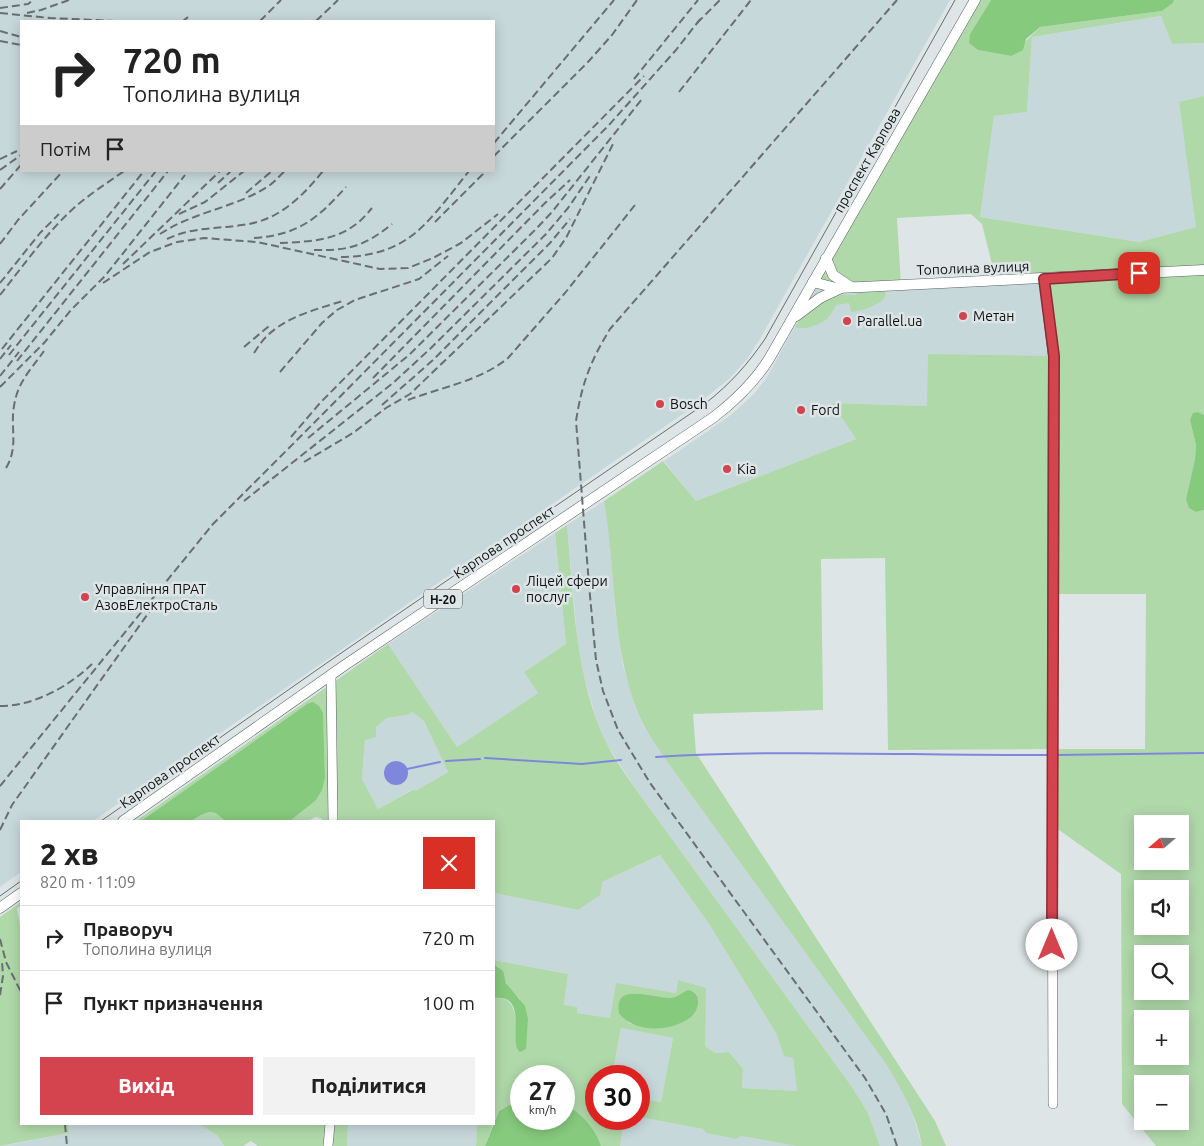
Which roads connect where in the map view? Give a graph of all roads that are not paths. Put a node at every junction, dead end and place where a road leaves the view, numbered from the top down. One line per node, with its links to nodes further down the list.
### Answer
1 (974, 0): 2 (main road, проспект Карпова)
2 (826, 258): 5 (main road, проспект Карпова); 6 (main road)
3 (1204, 270): 4 (main road, Тополина вулиця)
4 (1044, 279): 6 (main road, Тополина вулиця); 14 (street)
5 (813, 282): 6 (main road); 7 (main road, проспект Карпова)
6 (846, 288): 7 (main road)
7 (791, 320): 8 (main road, проспект Карпова)
8 (783, 334): 9 (main road, Карпова проспект / Н-20)
9 (331, 675): 10 (main road, Карпова проспект / Н-20); 11 (street)
10 (124, 820)
11 (333, 820)
12 (20, 894): 13 (main road)
13 (0, 908)
14 (1053, 1104)
15 (330, 1125): 16 (street)
16 (328, 1146)

